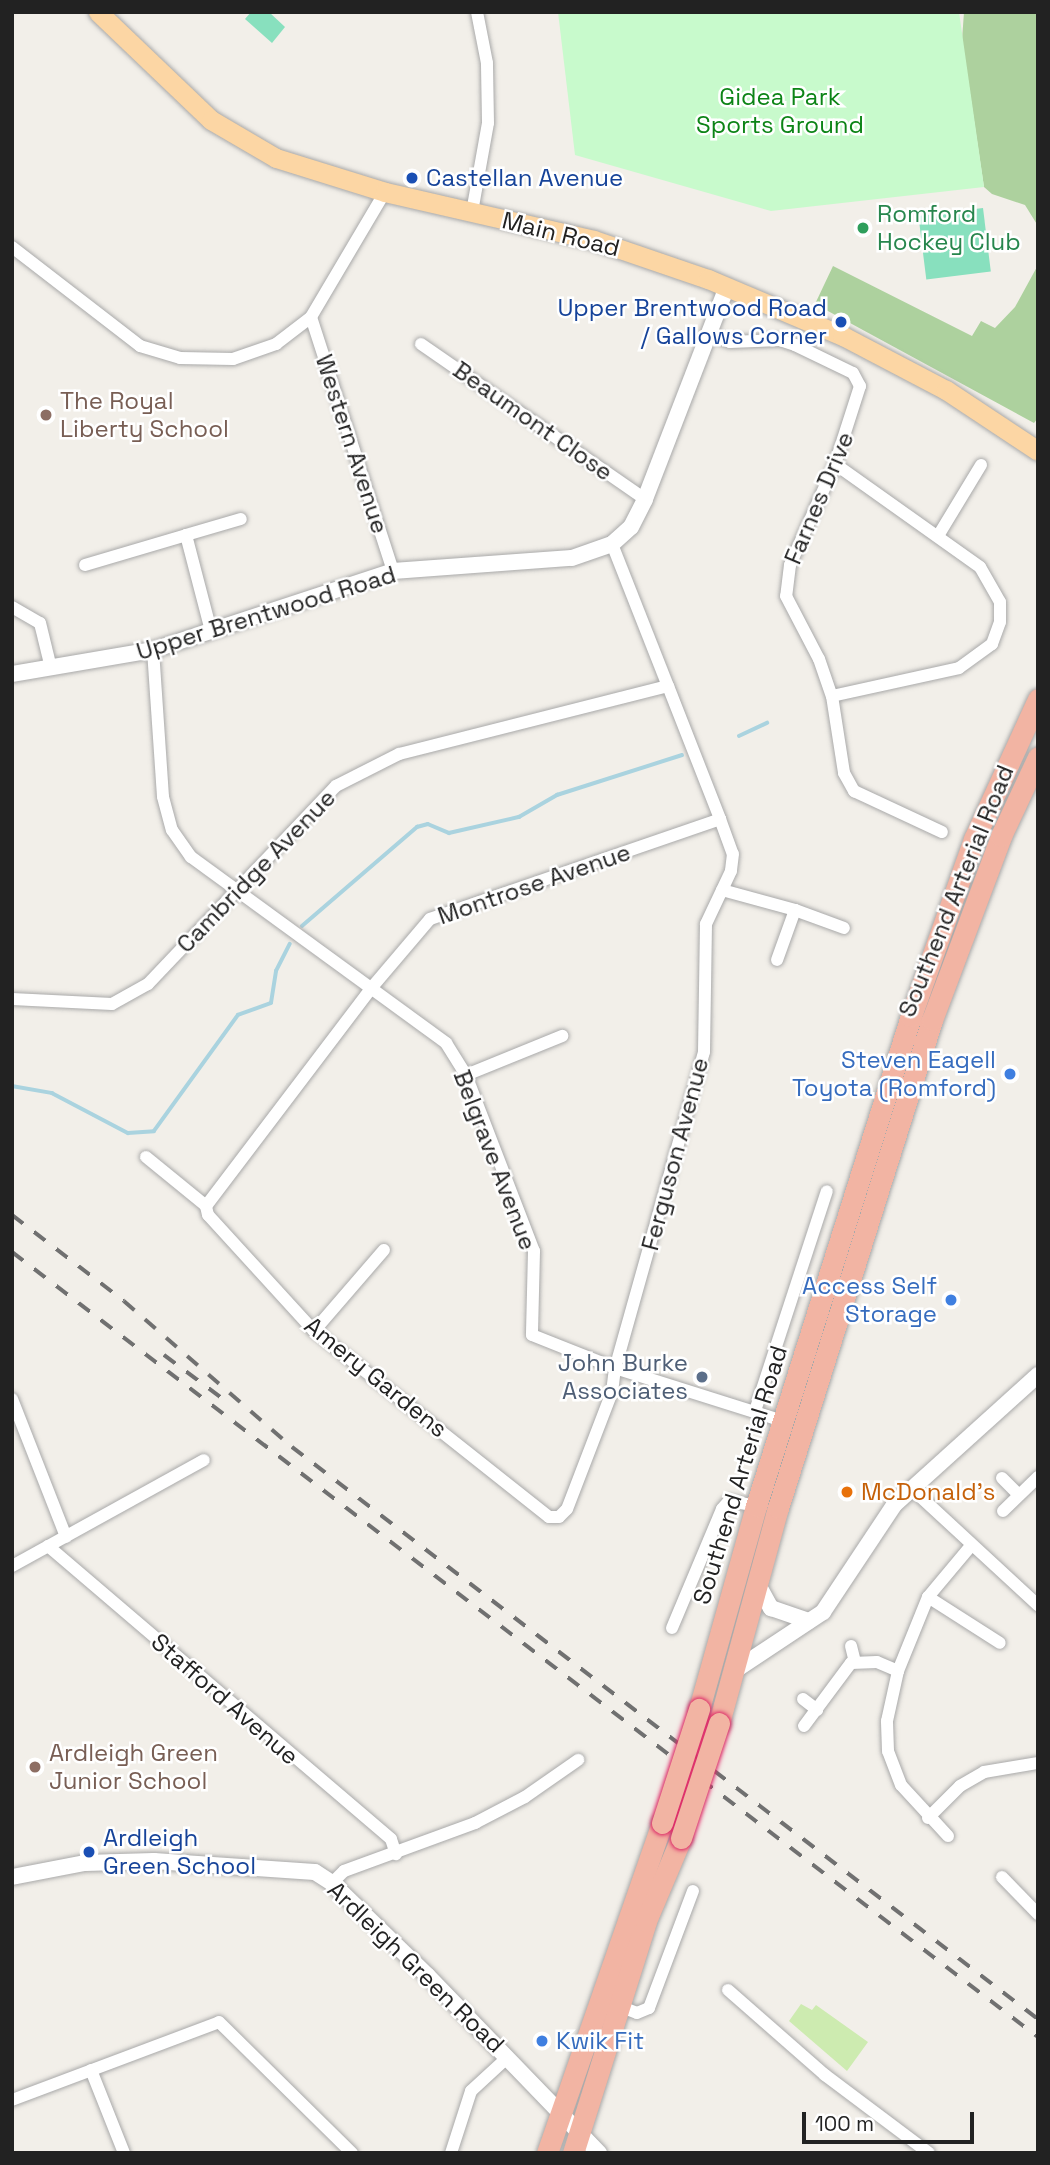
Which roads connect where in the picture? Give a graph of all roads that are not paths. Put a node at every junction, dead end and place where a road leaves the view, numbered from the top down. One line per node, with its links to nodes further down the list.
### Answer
1 (98, 12): 3 (main road, Main Road)
2 (477, 12): 4 (street)
3 (385, 192): 4 (main road, Main Road); 7 (street)
4 (472, 212): 6 (main road, Main Road)
5 (12, 247): 7 (street)
6 (727, 286): 8 (street, Upper Brentwood Road); 10 (main road, Main Road)
7 (311, 317): 19 (street, Western Avenue)
8 (710, 335): 11 (street, Farnes Drive); 13 (street, Upper Brentwood Road)
9 (421, 344): 13 (street, Beaumont Close)
10 (1038, 451)
11 (835, 464): 16 (street); 26 (street, Farnes Drive)
12 (981, 465): 16 (street)
13 (645, 499): 17 (street, Upper Brentwood Road)
14 (241, 519): 15 (street)
15 (186, 535): 18 (street); 21 (street)
16 (938, 536): 26 (street)
17 (612, 544): 19 (street, Upper Brentwood Road); 25 (street, Ferguson Avenue)
18 (85, 565)
19 (393, 571): 21 (street, Upper Brentwood Road)
20 (12, 607): 23 (street)
21 (211, 631): 22 (street, Upper Brentwood Road)
22 (153, 650): 23 (street, Upper Brentwood Road); 35 (street, Belgrave Avenue)
23 (51, 668): 24 (street, Upper Brentwood Road)
24 (12, 674)
25 (668, 686): 31 (street, Ferguson Avenue); 35 (street, Cambridge Avenue)
26 (832, 696): 32 (street, Farnes Drive)
27 (1038, 699): 34 (highway, Southend Arterial Road)
28 (1038, 722): 34 (highway)
29 (1038, 729): 33 (highway)
30 (1038, 757): 33 (highway, Southend Arterial Road)
31 (720, 819): 36 (street, Ferguson Avenue); 40 (street, Montrose Avenue)
32 (942, 832)
33 (1000, 836): 65 (highway, Southend Arterial Road)
34 (974, 839): 53 (highway, Southend Arterial Road)
35 (236, 888): 40 (street, Belgrave Avenue); 41 (street, Cambridge Avenue)
36 (722, 890): 37 (street); 49 (street, Ferguson Avenue)
37 (795, 910): 38 (street); 39 (street)
38 (844, 928)
39 (778, 960)
40 (373, 986): 43 (street, Belgrave Avenue); 46 (street)
41 (12, 999)
42 (562, 1036): 43 (street)
43 (466, 1075): 49 (street, Belgrave Avenue)
44 (146, 1157): 46 (street, Amery Gardens)
45 (827, 1191): 52 (street)
46 (206, 1206): 48 (street, Amery Gardens)
47 (384, 1250): 48 (street)
48 (314, 1331): 49 (street, Amery Gardens)
49 (615, 1368): 52 (street, Belgrave Avenue)
50 (1038, 1375): 57 (street)
51 (12, 1399): 61 (street)
52 (755, 1411): 53 (street, Belgrave Avenue)
53 (783, 1421): 59 (highway, Southend Arterial Road)
54 (204, 1460): 61 (street)
55 (1038, 1477): 58 (street)
56 (1002, 1478): 58 (street)
57 (911, 1488): 63 (street); 68 (street)
58 (1019, 1495): 60 (street)
59 (756, 1506): 69 (street); 94 (highway, Southend Arterial Road, bridge)
60 (1003, 1511)
61 (66, 1536): 62 (street)
62 (48, 1546): 64 (street); 82 (street, Stafford Avenue)
63 (970, 1547): 66 (street); 67 (street)
64 (12, 1566)
65 (757, 1583): 68 (street); 73 (highway, Southend Arterial Road)
66 (928, 1597): 70 (street); 74 (street)
67 (1038, 1605)
68 (809, 1621): 73 (street)
69 (672, 1628)
70 (1000, 1643)
71 (851, 1646): 72 (street)
72 (855, 1662): 74 (street); 76 (street)
73 (734, 1671): 89 (highway, Southend Arterial Road, bridge)
74 (898, 1671): 80 (street)
75 (803, 1699): 76 (street)
76 (817, 1710): 77 (street)
77 (804, 1726)
78 (578, 1760): 82 (street)
79 (1038, 1763): 80 (street)
80 (928, 1818): 81 (street)
81 (948, 1836)
82 (396, 1854): 85 (street)
83 (12, 1877): 85 (street, Ardleigh Green Road)
84 (1002, 1877): 87 (street)
85 (332, 1883): 91 (street, Ardleigh Green Road)
86 (693, 1891): 89 (street)
87 (1038, 1914)
88 (728, 1990): 102 (street)
89 (619, 2006): 90 (highway, Southend Arterial Road)
90 (609, 2041): 94 (highway); 95 (highway, Southend Arterial Road)
91 (508, 2057): 94 (street, Ardleigh Green Road); 98 (street)
92 (91, 2070): 93 (street); 96 (street); 97 (street)
93 (12, 2101)
94 (562, 2112): 95 (street, Ardleigh Green Road); 99 (highway, Southend Arterial Road)
95 (577, 2143): 100 (highway); 101 (street, Ardleigh Green Road)
96 (124, 2153)
97 (352, 2153)
98 (451, 2153)
99 (547, 2153)
100 (559, 2153)
101 (599, 2153)
102 (929, 2153)

